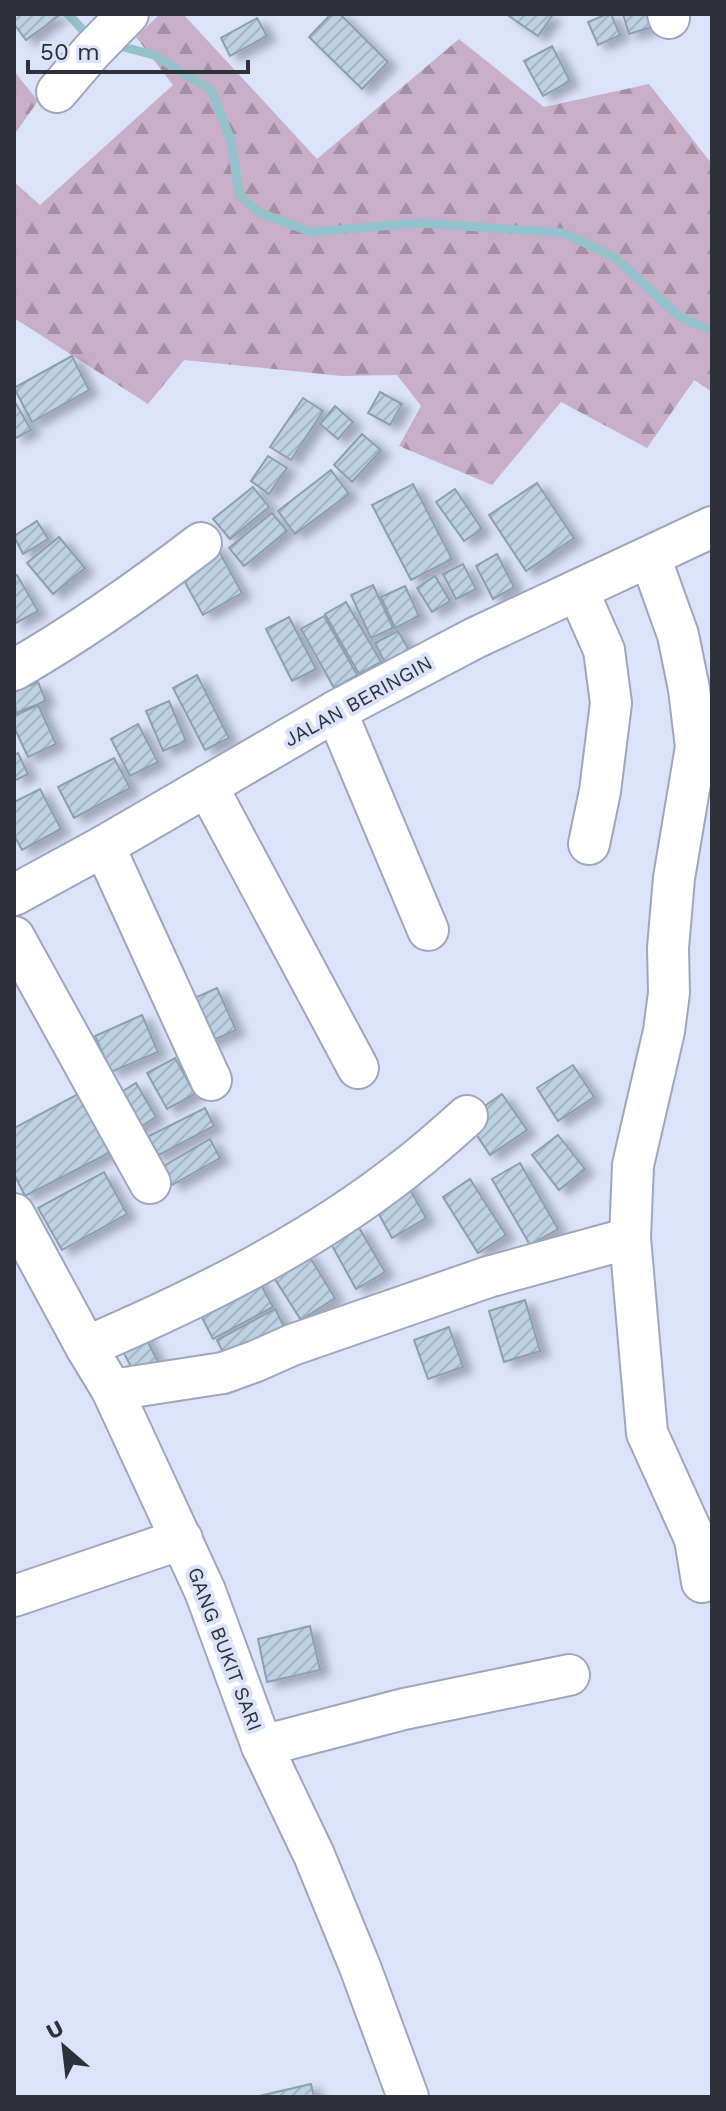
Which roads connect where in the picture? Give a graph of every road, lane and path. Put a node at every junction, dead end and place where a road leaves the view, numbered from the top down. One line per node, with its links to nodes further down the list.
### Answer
1 (128, 14): 2 (street)
2 (57, 92)
3 (712, 527): 5 (street, JALAN BERINGIN)
4 (201, 543): 7 (street)
5 (650, 557): 6 (street, JALAN BERINGIN); 20 (street)
6 (578, 591): 8 (street, JALAN BERINGIN); 10 (street)
7 (14, 670)
8 (336, 711): 9 (street, JALAN BERINGIN); 13 (street)
9 (207, 786): 11 (street, JALAN BERINGIN); 15 (street)
10 (589, 844)
11 (104, 846): 12 (street, JALAN BERINGIN); 16 (street)
12 (14, 895)
13 (428, 930)
14 (14, 937): 18 (street)
15 (358, 1068)
16 (211, 1080)
17 (467, 1116): 21 (street)
18 (150, 1183)
19 (14, 1214): 21 (street, GANG BUKIT SARI)
20 (630, 1238): 22 (street); 24 (street)
21 (86, 1347): 22 (street, GANG BUKIT SARI)
22 (112, 1390): 23 (street, GANG BUKIT SARI)
23 (182, 1539): 25 (street); 27 (street, GANG BUKIT SARI)
24 (702, 1582)
25 (14, 1596)
26 (569, 1675): 27 (street)
27 (262, 1746): 28 (street, GANG BUKIT SARI)
28 (408, 2097)

